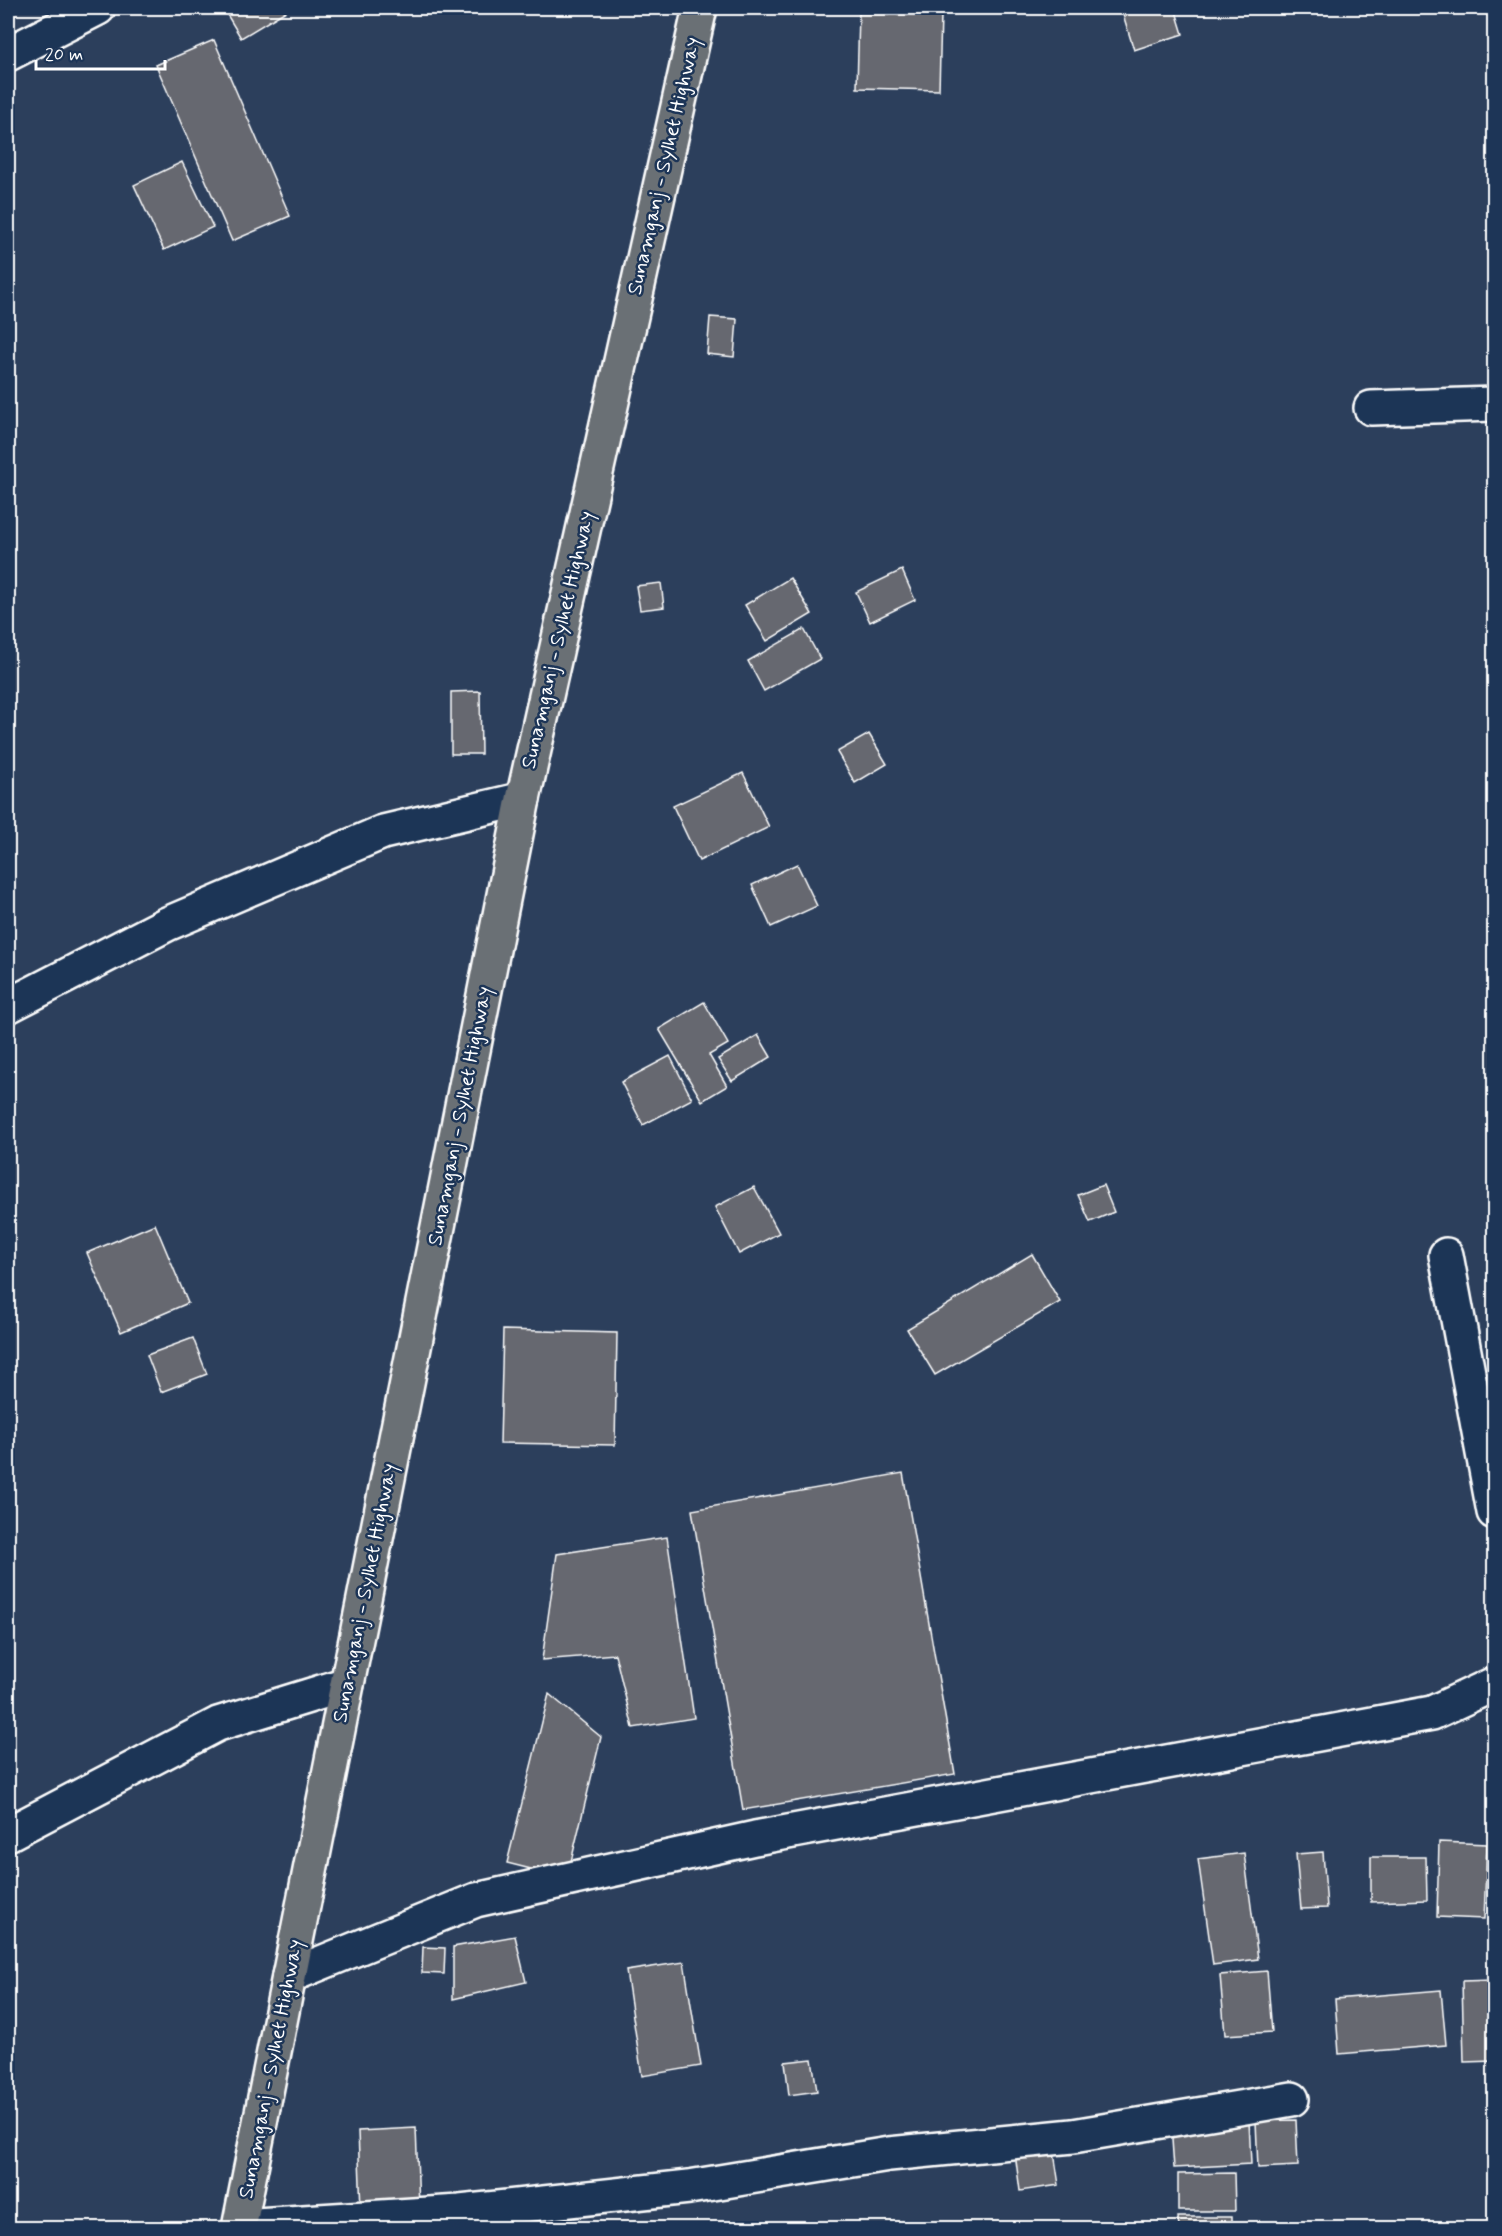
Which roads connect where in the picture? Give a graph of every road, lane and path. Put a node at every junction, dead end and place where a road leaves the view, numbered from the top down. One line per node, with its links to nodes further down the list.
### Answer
1 (98, 8): 3 (street)
2 (700, 8): 6 (main road, Sunamganj - Sylhet Highway)
3 (8, 54)
4 (1494, 404): 5 (street)
5 (1371, 408)
6 (523, 799): 7 (street); 10 (main road, Sunamganj - Sylhet Highway)
7 (8, 1006)
8 (1446, 1255): 9 (street)
9 (1494, 1512)
10 (347, 1684): 12 (street); 13 (main road, Sunamganj - Sylhet Highway)
11 (1494, 1684): 13 (street)
12 (8, 1834)
13 (289, 1976): 15 (main road, Sunamganj - Sylhet Highway)
14 (1292, 2099): 15 (street)
15 (239, 2227)

